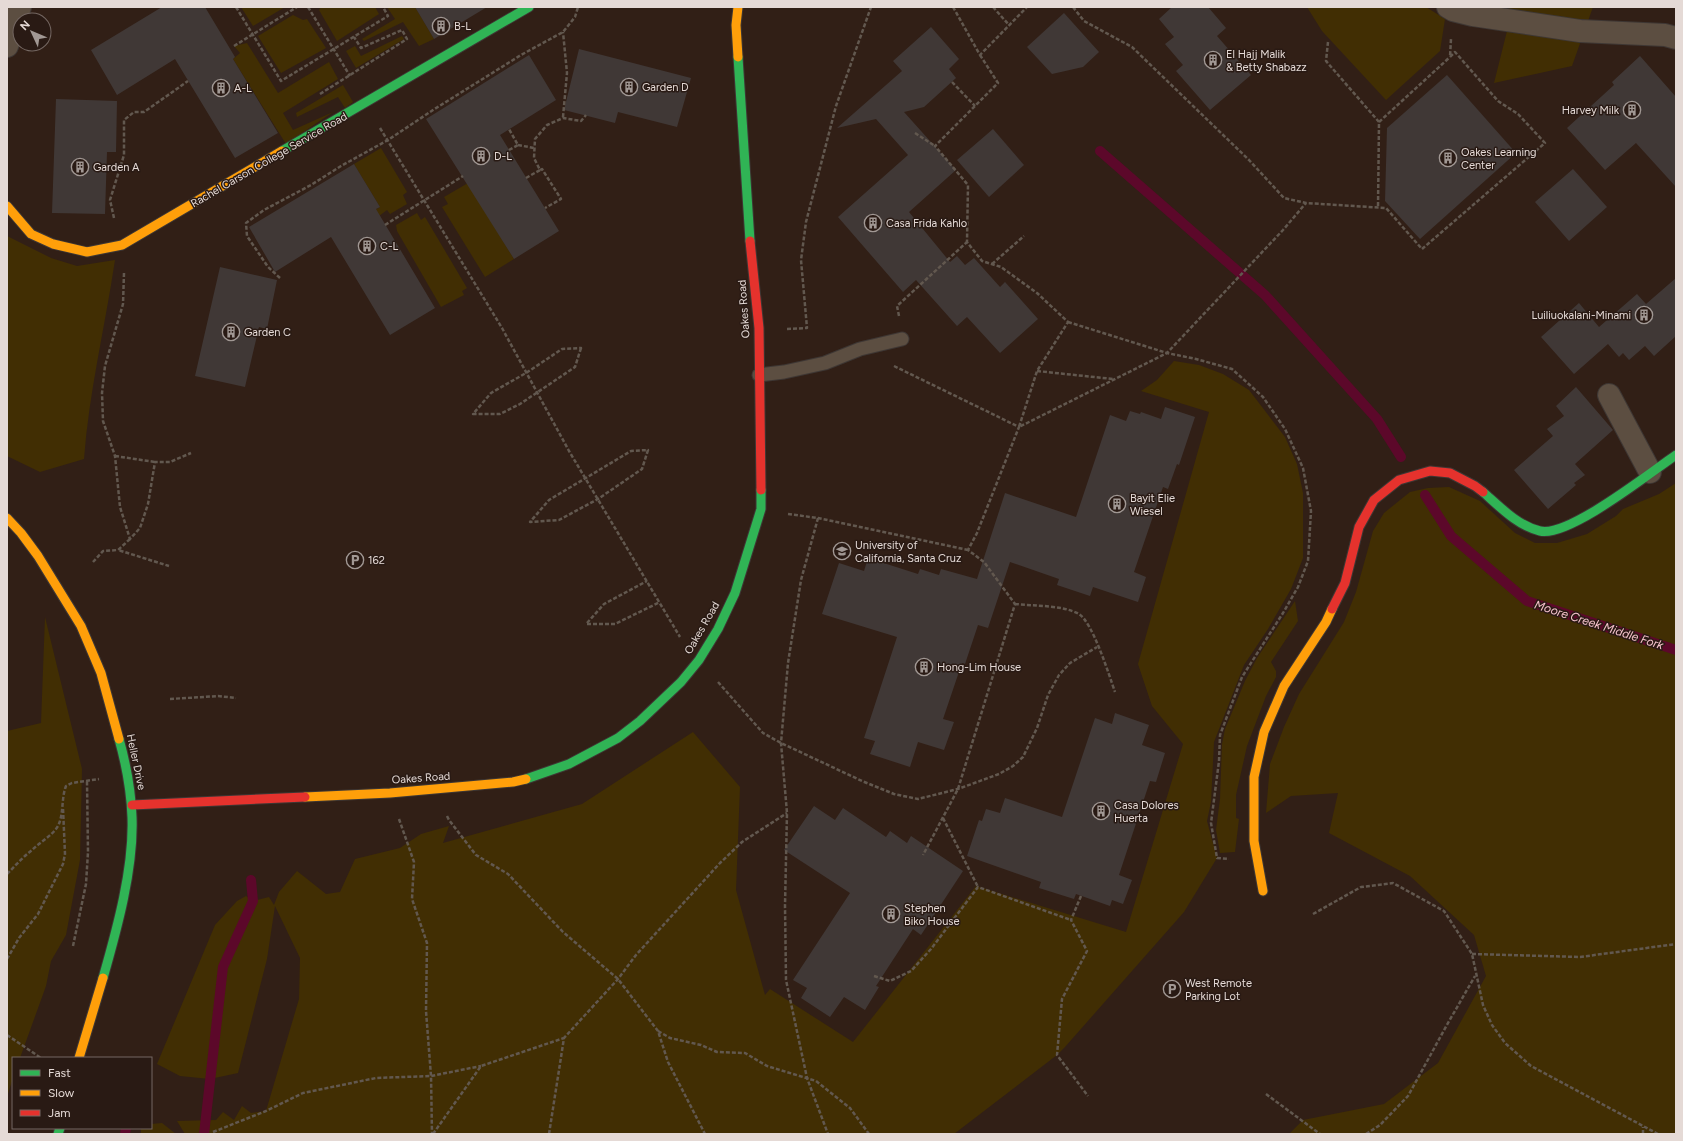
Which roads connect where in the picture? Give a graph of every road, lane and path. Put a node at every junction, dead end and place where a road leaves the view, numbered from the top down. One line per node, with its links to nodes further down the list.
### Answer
1 (20, 7): 21 (street)
2 (236, 7): 17 (path)
3 (297, 7): 17 (path)
4 (308, 7): 23 (path)
5 (383, 7): 18 (path)
6 (529, 7): 52 (street, Rachel Carson College Service Road)
7 (578, 7): 16 (path)
8 (738, 7): 62 (street, Oakes Road)
9 (871, 7): 56 (path)
10 (953, 7): 24 (path)
11 (993, 7): 15 (path)
12 (1027, 7): 15 (path)
13 (1073, 7): 45 (path)
14 (1451, 9): 19 (street); 26 (path)
15 (1009, 25): 24 (path)
16 (563, 32): 32 (path); 36 (path)
17 (252, 34): 22 (path); 23 (path)
18 (354, 37): 23 (path); 29 (path)
19 (1676, 38)
20 (1328, 42): 33 (path)
21 (7, 46)
22 (234, 46)
23 (334, 49): 25 (path)
24 (980, 55): 30 (path)
25 (338, 57)
26 (1450, 57): 33 (path); 47 (path)
27 (188, 81): 52 (path)
28 (952, 82): 30 (path)
29 (317, 96)
30 (975, 106): 38 (path)
31 (586, 115): 32 (path)
32 (562, 118): 39 (path)
33 (1379, 122): 47 (path)
34 (509, 129): 37 (path)
35 (916, 133): 38 (path)
36 (388, 140): 44 (path); 54 (path)
37 (518, 145): 39 (path); 40 (path)
38 (935, 146): 51 (path)
39 (534, 148): 41 (path)
40 (509, 150)
41 (540, 170): 43 (path); 48 (path)
42 (463, 176): 44 (path)
43 (526, 178)
44 (424, 200): 49 (path); 61 (path)
45 (1306, 203): 47 (path); 59 (path)
46 (7, 206): 52 (street, Rachel Carson College Service Road)
47 (1378, 207)
48 (545, 208)
49 (385, 225)
50 (1024, 236): 53 (path)
51 (967, 242): 53 (path); 57 (path)
52 (122, 245): 69 (path)
53 (992, 264): 55 (path)
54 (280, 278)
55 (1068, 322): 59 (path); 60 (path)
56 (784, 329)
57 (902, 339): 58 (lane)
58 (860, 349): 62 (lane); 66 (path)
59 (1167, 353): 63 (path); 102 (path)
60 (1037, 371): 63 (path); 66 (path)
61 (526, 373): 64 (path); 64 (path); 64 (path)
62 (759, 375): 74 (street, Oakes Road)
63 (1114, 379): 66 (path)
64 (537, 393): 72 (path)
65 (1609, 395): 71 (street)
66 (1019, 427): 79 (path)
67 (191, 453): 70 (path)
68 (1676, 455): 71 (street)
69 (115, 456): 70 (path); 77 (path)
70 (155, 462): 77 (path)
71 (1650, 472): 102 (street)
72 (586, 479): 73 (path); 73 (path); 73 (path)
73 (598, 499): 82 (path)
74 (760, 509): 76 (path); 94 (street, Oakes Road)
75 (7, 518): 97 (street, Heller Drive)
76 (818, 518): 79 (path); 91 (path)
77 (130, 539): 78 (path)
78 (118, 550): 80 (path); 81 (path)
79 (968, 550): 84 (path)
80 (93, 562)
81 (169, 566)
82 (648, 581): 83 (path); 83 (path)
83 (660, 602): 85 (path)
84 (1015, 604): 86 (path); 95 (path)
85 (682, 641)
86 (1097, 647): 88 (path); 95 (path)
87 (713, 676): 91 (path)
88 (1115, 692)
89 (236, 698): 90 (path)
90 (170, 699)
91 (782, 743): 95 (path); 99 (path)
92 (103, 778): 93 (path)
93 (87, 781): 98 (path); 110 (path)
94 (438, 789): 96 (street, Oakes Road); 115 (path)
95 (958, 789): 100 (path)
96 (390, 793): 97 (street, Oakes Road); 122 (path)
97 (132, 805): 120 (street, Heller Drive)
98 (63, 808): 103 (path); 112 (path)
99 (787, 812): 115 (path); 123 (path)
100 (943, 818): 101 (path); 104 (path)
101 (923, 855)
102 (1258, 863): 105 (street)
103 (7, 874)
104 (978, 888): 108 (path); 113 (path)
105 (1263, 891)
106 (1081, 896): 108 (path)
107 (1313, 914): 111 (path)
108 (1071, 920): 125 (path)
109 (1676, 944): 111 (path)
110 (73, 946)
111 (1472, 954): 114 (path)
112 (7, 959)
113 (874, 976)
114 (1476, 976): 126 (path); 134 (path)
115 (618, 979): 116 (path); 118 (path)
116 (658, 1031): 123 (path); 130 (path)
117 (7, 1035): 119 (path)
118 (564, 1038): 121 (path); 129 (path)
119 (40, 1057)
120 (79, 1057)
121 (480, 1066): 122 (path); 128 (path)
122 (431, 1076): 127 (path); 128 (path)
123 (807, 1078): 131 (path); 132 (path)
124 (1266, 1094): 133 (path)
125 (1088, 1096)
126 (1643, 1126): 135 (path); 136 (path)
127 (213, 1132)
128 (433, 1134)
129 (549, 1134)
130 (705, 1134)
131 (828, 1134)
132 (869, 1134)
133 (1320, 1134)
134 (1366, 1134)
135 (1643, 1134)
136 (1658, 1134)

